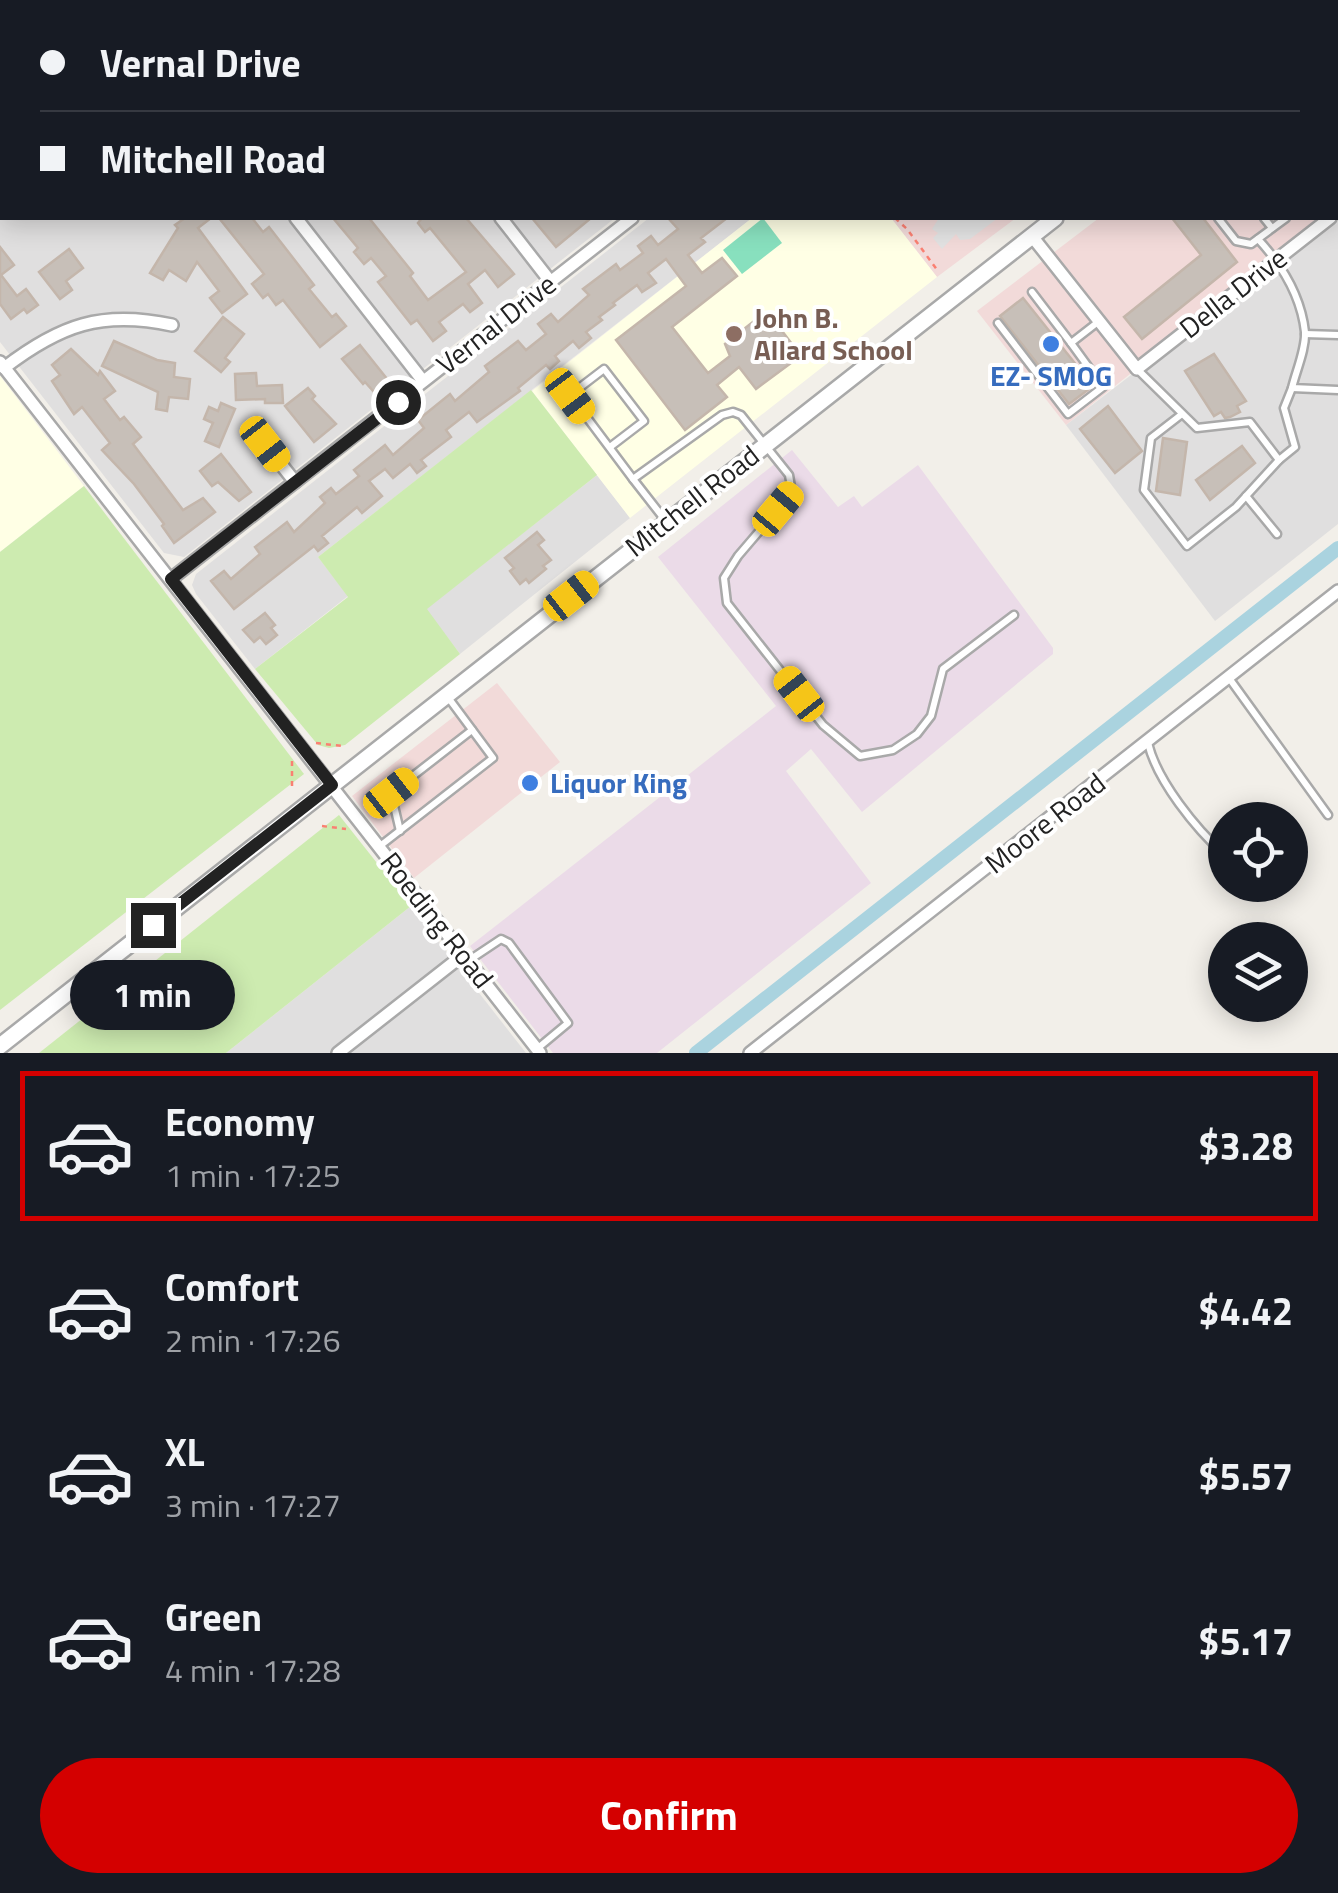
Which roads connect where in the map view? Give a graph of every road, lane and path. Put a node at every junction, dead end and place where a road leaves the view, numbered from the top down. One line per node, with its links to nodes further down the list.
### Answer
1 (298, 220): 25 (street)
2 (503, 220): 15 (street)
3 (629, 220): 15 (street, Vernal Drive)
4 (897, 220): 14 (path)
5 (1051, 220): 11 (street, Mitchell Road)
6 (1220, 220): 12 (lane)
7 (1266, 220): 10 (lane)
8 (1283, 220): 10 (lane)
9 (1327, 220): 13 (street, Della Drive)
10 (1272, 228): 12 (lane)
11 (1031, 235): 17 (street); 30 (street, Mitchell Road)
12 (1258, 239): 13 (lane)
13 (1276, 259): 20 (lane); 24 (street, Della Drive)
14 (938, 271)
15 (550, 282): 25 (street, Vernal Drive)
16 (1032, 292): 22 (lane)
17 (1099, 321): 22 (lane); 24 (street)
18 (998, 323): 22 (lane)
19 (172, 325): 23 (street)
20 (1305, 334): 21 (lane); 26 (lane)
21 (1338, 335)
22 (1071, 344)
23 (2, 365): 38 (street, Roeding Road)
24 (1137, 370): 28 (lane)
25 (423, 381): 34 (street, Vernal Drive)
26 (1292, 388): 27 (lane); 32 (lane)
27 (1338, 390)
28 (1182, 414): 32 (lane); 35 (lane)
29 (265, 444): 34 (street)
30 (765, 444): 33 (lane); 36 (street, Mitchell Road); 40 (lane)
31 (610, 447): 31 (lane); 33 (lane)
32 (1279, 460): 35 (lane)
33 (633, 480): 36 (lane)
34 (296, 482): 38 (street, Vernal Drive)
35 (1246, 496): 37 (lane)
36 (666, 521): 42 (street, Mitchell Road)
37 (1277, 534)
38 (171, 579): 48 (street, Roeding Road)
39 (1338, 591): 41 (street, Moore Road)
40 (1014, 615)
41 (1229, 678): 45 (street, Moore Road); 50 (lane)
42 (446, 695): 43 (lane); 48 (street, Mitchell Road)
43 (472, 730): 53 (lane); 53 (lane)
44 (314, 742): 46 (path)
45 (1148, 743): 54 (lane); 60 (street, Moore Road)
46 (342, 746)
47 (292, 758): 49 (path)
48 (332, 785): 55 (street, Roeding Road); 57 (street, Mitchell Road)
49 (292, 786)
50 (1328, 814)
51 (322, 826): 52 (path)
52 (346, 829)
53 (400, 831): 55 (lane)
54 (1208, 837)
55 (380, 846): 56 (street, Roeding Road)
56 (465, 958): 58 (street, Roeding Road); 58 (lane); 59 (street)
57 (0, 1046)
58 (539, 1051)
59 (338, 1053)
60 (750, 1053)

